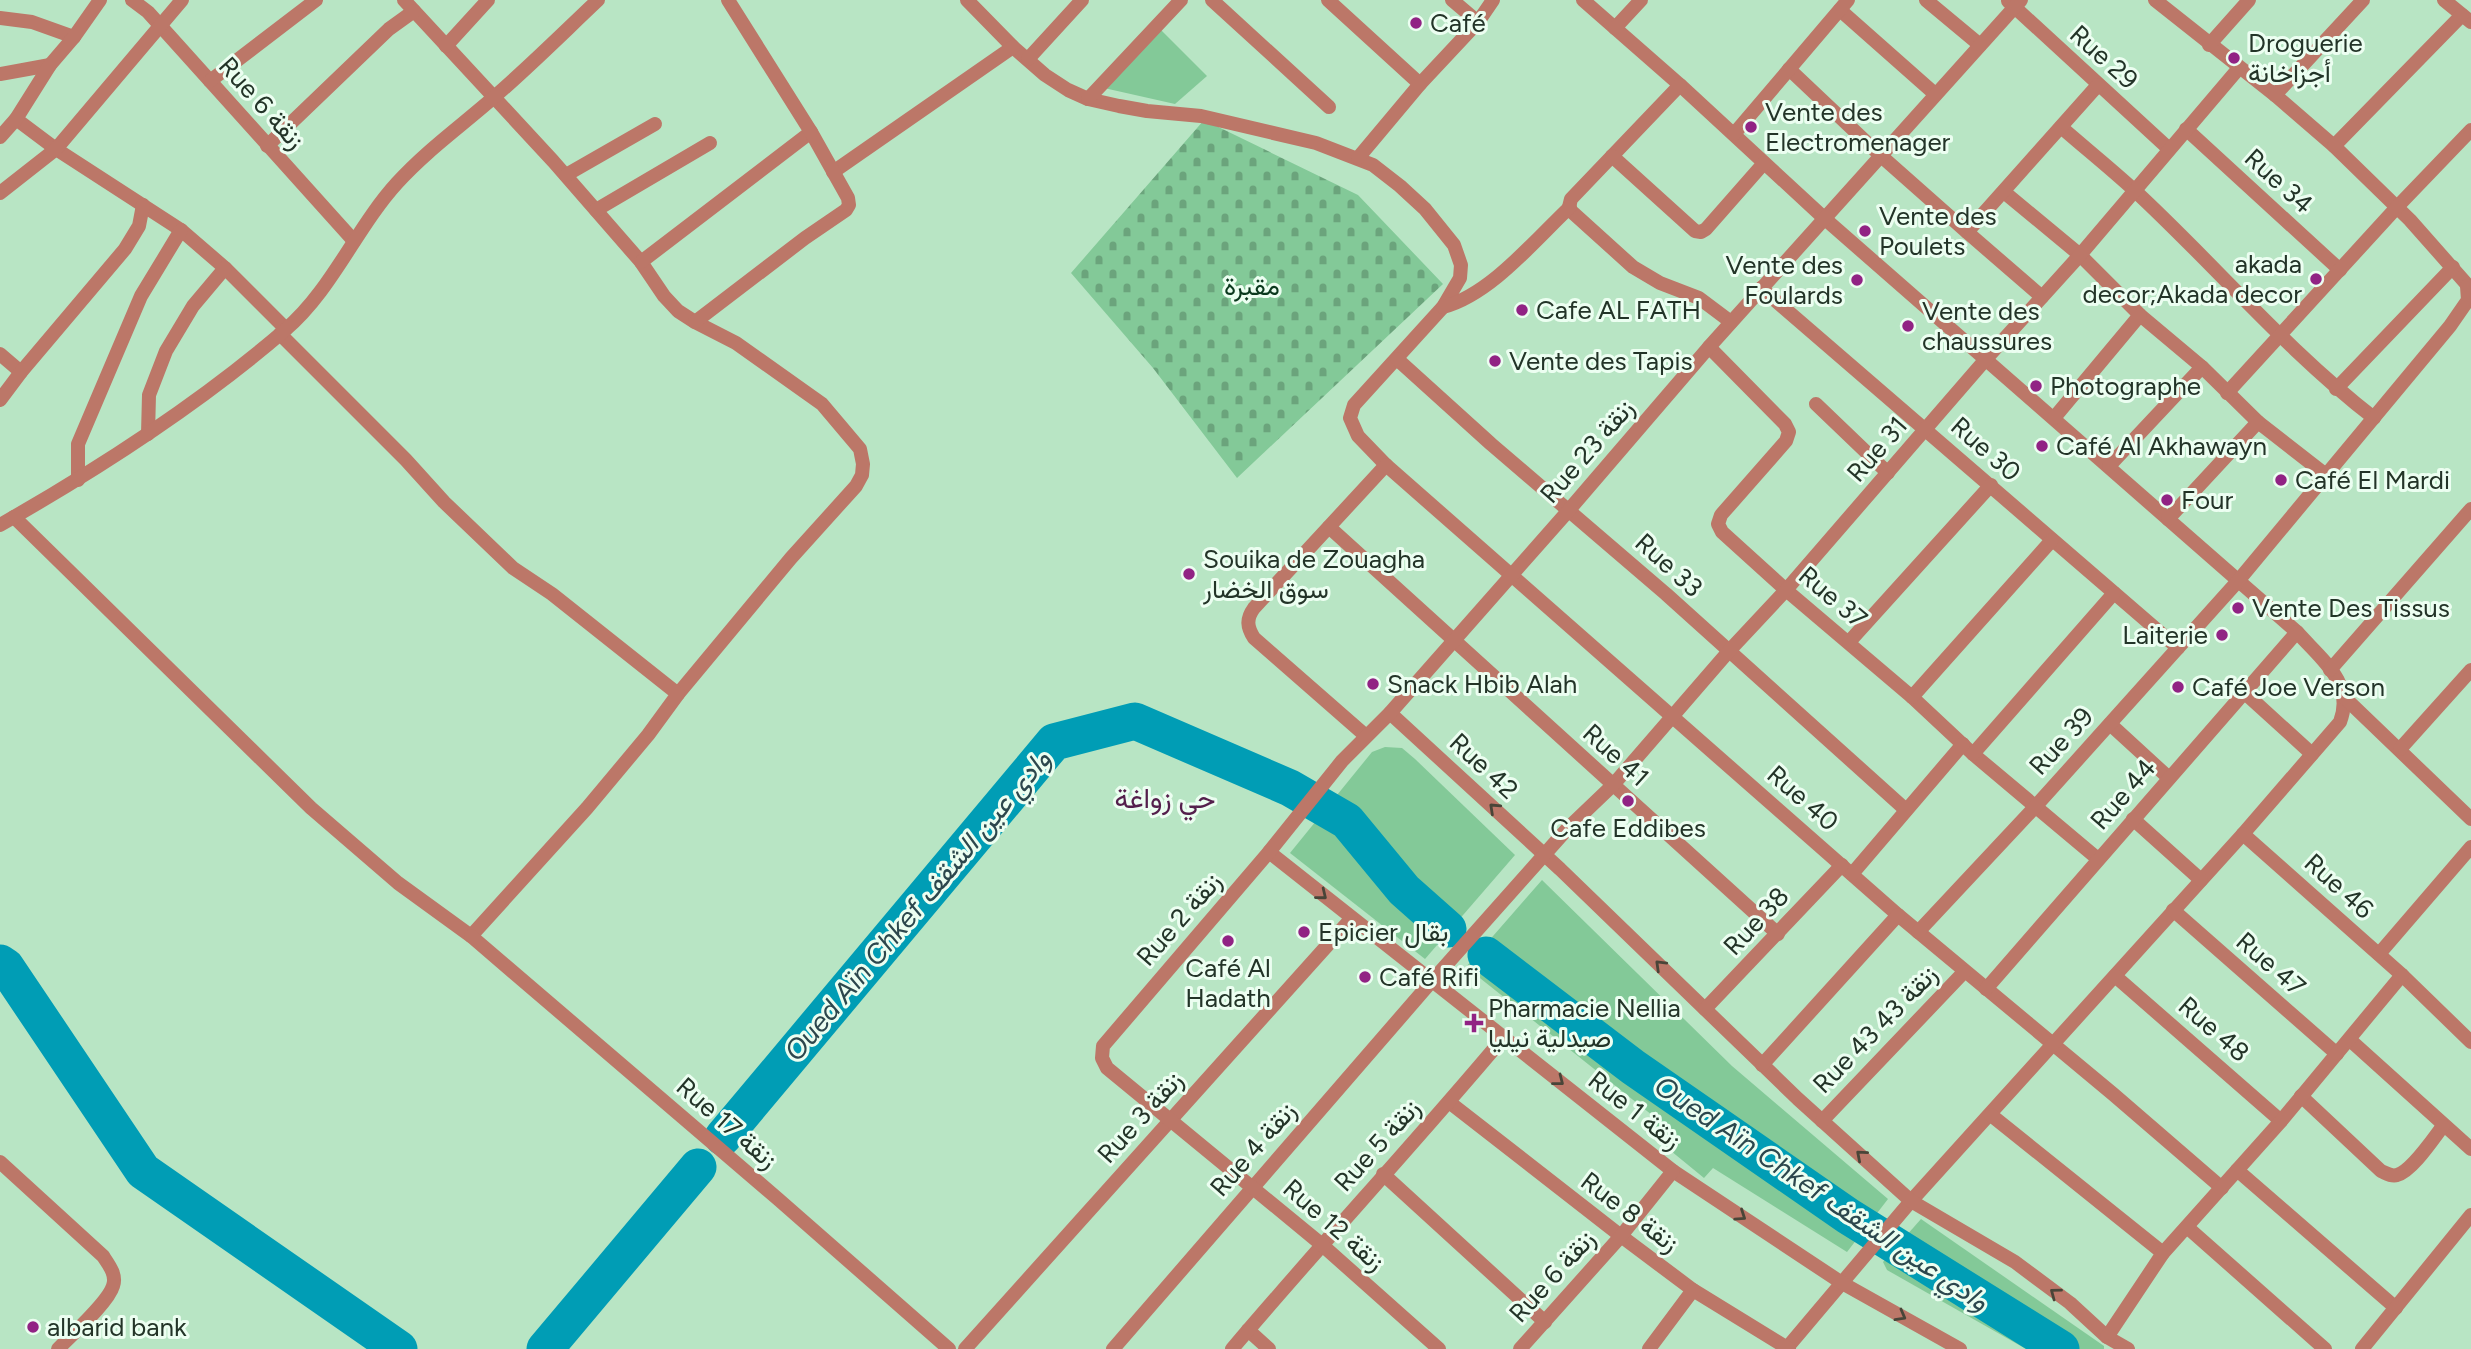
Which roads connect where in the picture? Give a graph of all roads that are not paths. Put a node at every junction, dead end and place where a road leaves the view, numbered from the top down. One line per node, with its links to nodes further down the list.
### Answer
1 (100, 0): 30 (street)
2 (132, 0): 28 (street, Rue 6 زنقة)
3 (182, 0): 28 (street)
4 (316, 0): 40 (street)
5 (488, 0): 33 (street)
6 (597, 0): 46 (street)
7 (728, 0): 54 (street)
8 (1082, 0): 35 (street)
9 (1181, 0): 47 (street)
10 (1212, 0): 48 (street)
11 (1328, 0): 41 (street)
12 (1452, 0): 27 (street)
13 (1493, 0): 27 (street)
14 (1583, 0): 29 (street)
15 (1641, 0): 29 (street)
16 (1926, 0): 31 (street)
17 (2155, 0): 32 (street)
18 (2249, 0): 32 (street)
19 (2363, 0): 45 (street)
20 (2444, 0): 26 (street)
21 (971, 1): 34 (street)
22 (2014, 2): 31 (street, Rue 23 زنقة); 43 (street, Rue 29)
23 (409, 5): 33 (street); 58 (street)
24 (1844, 5): 38 (street); 44 (street)
25 (0, 18): 30 (street)
26 (2466, 19): 59 (street)
27 (1478, 22): 41 (street)
28 (159, 26): 40 (street, Rue 6 زنقة); 61 (street)
29 (1615, 28): 42 (street)
30 (74, 37): 36 (street)
31 (1980, 45): 44 (street, Rue 23 زنقة)
32 (2209, 45): 37 (street)
33 (446, 46): 46 (street)
34 (1013, 47): 35 (street); 66 (street)
35 (1028, 59): 47 (street)
36 (50, 65): 39 (street); 49 (street)
37 (2239, 68): 45 (street); 52 (street, Rue 31)
38 (1789, 69): 55 (street); 62 (street)
39 (0, 74)
40 (210, 81): 58 (street, Rue 6 زنقة)
41 (1420, 84): 64 (street)
42 (1680, 85): 55 (street); 63 (street)
43 (2098, 85): 51 (street); 60 (street, Rue 29)
44 (1935, 94): 62 (street, Rue 23 زنقة)
45 (2275, 95): 59 (street)
46 (495, 97): 67 (street); 78 (street)
47 (1088, 99): 64 (street)
48 (1329, 107)
49 (16, 119): 56 (street); 61 (street)
50 (655, 124): 67 (street)
51 (2061, 127): 68 (street); 69 (street)
52 (2186, 129): 60 (street, Rue 31); 83 (street, Rue 34)
53 (2471, 130): 72 (street)
54 (811, 132): 66 (street); 80 (street)
55 (1734, 134): 65 (street)
56 (0, 137)
57 (710, 143): 74 (street)
58 (267, 146): 78 (street, Rue 6 زنقة)
59 (2334, 146): 72 (street)
60 (2168, 148): 68 (street, Rue 31)
61 (56, 149): 70 (street); 71 (street)
62 (1880, 155): 75 (street, Rue 23 زنقة); 77 (street)
63 (1612, 156): 65 (street); 73 (street)
64 (1358, 158): 87 (street)
65 (1765, 163): 75 (street)
66 (833, 172): 89 (street)
67 (566, 175): 74 (street)
68 (2134, 190): 79 (street, Rue 31); 92 (street)
69 (2004, 192): 77 (street); 79 (street)
70 (0, 193)
71 (143, 205): 76 (street); 98 (street)
72 (2398, 206): 81 (street); 83 (street)
73 (1570, 207): 87 (street); 90 (street)
74 (596, 210): 80 (street)
75 (1824, 218): 84 (street, Rue 23 زنقة); 96 (street)
76 (181, 230): 82 (street); 112 (street)
77 (1967, 232): 86 (street)
78 (354, 241): 91 (street)
79 (2080, 255): 86 (street, Rue 31); 88 (street)
80 (640, 262): 89 (street)
81 (2453, 267): 85 (street); 99 (street)
82 (225, 268): 91 (street); 107 (street)
83 (2340, 270): 92 (street)
84 (1761, 288): 90 (street, Rue 23 زنقة); 106 (street, Rue 30)
85 (2469, 288): 104 (street, Rue 39)
86 (2042, 297): 96 (street, Rue 31)
87 (1443, 307): 95 (street)
88 (2140, 315): 97 (street); 103 (street)
89 (695, 322): 132 (street)
90 (1731, 322): 93 (street, Rue 23 زنقة)
91 (283, 332): 107 (street); 132 (street)
92 (2280, 337): 99 (street); 100 (street)
93 (1709, 347): 115 (street, Rue 23 زنقة); 122 (street, Rue 37)
94 (0, 354): 98 (street)
95 (1397, 359): 108 (street, Rue 40); 115 (street, Rue 33)
96 (1986, 359): 103 (street); 106 (street, Rue 31)
97 (2202, 367): 100 (street); 109 (street)
98 (21, 372): 101 (street)
99 (2336, 389): 104 (street)
100 (2227, 393): 105 (street)
101 (0, 400)
102 (1816, 404): 110 (street)
103 (2054, 418): 109 (street)
104 (2374, 418): 111 (street, Rue 39)
105 (2258, 422): 111 (street); 116 (street)
106 (1926, 430): 110 (street, Rue 31); 113 (street, Rue 30)
107 (148, 434): 112 (street)
108 (1386, 465): 118 (street); 120 (street, Rue 40)
109 (2109, 467): 116 (street)
110 (1888, 473): 122 (street, Rue 31)
111 (2326, 475): 121 (street, Rue 39)
112 (78, 480): 117 (street)
113 (1991, 485): 119 (street, Rue 30); 126 (street)
114 (2471, 509): 129 (street)
115 (1569, 510): 120 (street, Rue 23 زنقة); 128 (street, Rue 33)
116 (2168, 519): 121 (street)
117 (4, 522): 161 (street, Rue 17 زنقة)
118 (1329, 527): 125 (street, Rue 41); 138 (street)
119 (2052, 540): 123 (street, Rue 30); 133 (street)
120 (1511, 574): 125 (street, Rue 23 زنقة); 136 (street, Rue 40)
121 (2238, 581): 124 (street); 127 (street, Rue 39)
122 (1786, 590): 126 (street, Rue 37); 128 (street, Rue 31)
123 (2114, 593): 127 (street, Rue 30); 139 (street, Rue 38)
124 (2297, 632): 129 (street); 131 (street, Rue 44)
125 (1453, 639): 135 (street, Rue 23 زنقة); 143 (street, Rue 41)
126 (1849, 642): 133 (street, Rue 37)
127 (2178, 648): 137 (street, Rue 39)
128 (1729, 651): 136 (street, Rue 31); 145 (street, Rue 33)
129 (2330, 670): 134 (street)
130 (2471, 670): 140 (street)
131 (2245, 693): 141 (street); 142 (street, Rue 44)
132 (678, 694): 161 (street)
133 (1912, 697): 139 (street, Rue 37)
134 (2345, 698): 140 (street); 141 (street)
135 (1390, 713): 138 (street, Rue 23 زنقة); 152 (street, Rue 42, one-way to 135)
136 (1673, 716): 143 (street, Rue 31); 154 (street, Rue 40)
137 (2110, 724): 142 (street); 144 (street, Rue 39)
138 (1366, 736): 146 (street, Rue 23 زنقة)
139 (1968, 749): 144 (street, Rue 37); 145 (street, Rue 38)
140 (2400, 749): 148 (street)
141 (2312, 754): 149 (street)
142 (2169, 778): 147 (street, Rue 44)
143 (1612, 785): 152 (street, Rue 31); 160 (street, Rue 41)
144 (2035, 807): 153 (street, Rue 37); 159 (street, Rue 39)
145 (1906, 810): 154 (street, Rue 38)
146 (1298, 814): 151 (street, Rue 2 زنقة)
147 (2133, 819): 153 (street, Rue 44); 155 (street)
148 (2471, 819)
149 (2244, 834): 155 (street); 162 (street, Rue 46)
150 (2471, 848): 162 (street)
151 (1269, 852): 158 (street, Rue 1 زنقة, one-way to 158); 174 (street, Rue 2 زنقة)
152 (1544, 855): 166 (street, Rue 4 زنقة); 168 (street, Rue 42, one-way to 152)
153 (2098, 859): 167 (street, Rue 44)
154 (1847, 870): 157 (street, Rue 40); 160 (street, Rue 38)
155 (2201, 880): 156 (street)
156 (2174, 910): 165 (street); 173 (street, Rue 47)
157 (1898, 915): 159 (street, Rue 40); 175 (street)
158 (1351, 919): 166 (street, Rue 1 زنقة); 179 (street, Rue 3 زنقة)
159 (1918, 932): 163 (street, Rue 40)
160 (1778, 934): 168 (street, Rue 38)
161 (471, 936): 203 (street, Rue 17 زنقة)
162 (2379, 954): 164 (street, Rue 46)
163 (1964, 972): 167 (street, Rue 40); 180 (street, Rue 43 زنقة 43)
164 (2402, 975): 170 (street); 171 (street, Rue 46)
165 (2115, 976): 172 (street); 181 (street, Rue 48)
166 (1431, 982): 169 (street, Rue 1 زنقة); 188 (street, Rue 4 زنقة)
167 (1986, 989): 172 (street, Rue 40)
168 (1705, 1009): 175 (street, Rue 42)
169 (1504, 1037): 177 (street, Rue 5 زنقة); 186 (street, Rue 1 زنقة, one-way to 186)
170 (2350, 1040): 173 (street); 182 (street)
171 (2471, 1042)
172 (2052, 1045): 178 (street); 189 (street, Rue 40)
173 (2337, 1054): 176 (street)
174 (1102, 1058): 179 (street, Rue 12 زنقة)
175 (1762, 1065): 180 (street, Rue 42)
176 (2301, 1096): 181 (street); 182 (street)
177 (1449, 1102): 187 (street, Rue 5 زنقة); 193 (street, Rue 8 زنقة)
178 (1991, 1115): 190 (street); 195 (street)
179 (1171, 1120): 188 (street, Rue 12 زنقة); 204 (street, Rue 3 زنقة)
180 (1822, 1121): 190 (street, Rue 42, one-way to 180)
181 (2281, 1121): 185 (street)
182 (2443, 1126): 183 (street)
183 (2471, 1149)
184 (0, 1162): 202 (street)
185 (2237, 1170): 189 (street); 198 (street)
186 (1673, 1171): 193 (street, Rue 6 زنقة); 196 (street, Rue 1 زنقة, one-way to 196)
187 (1383, 1174): 194 (street, Rue 5 زنقة); 199 (street)
188 (1252, 1187): 194 (street, Rue 12 زنقة); 205 (street, Rue 4 زنقة)
189 (2222, 1188): 192 (street)
190 (1912, 1200): 196 (street); 201 (street, Rue 42, one-way to 190)
191 (2471, 1215): 198 (street)
192 (2187, 1227): 195 (street); 214 (street)
193 (1621, 1236): 197 (street, Rue 8 زنقة); 199 (street, Rue 6 زنقة)
194 (1321, 1244): 200 (street, Rue 5 زنقة); 208 (street, Rue 12 زنقة)
195 (2163, 1253): 201 (street)
196 (1842, 1283): 211 (street); 212 (street, Rue 1 زنقة, one-way to 212)
197 (1693, 1290): 210 (street); 211 (street, Rue 8 زنقة)
198 (2396, 1308): 215 (street)
199 (1545, 1322): 209 (street, Rue 6 زنقة)
200 (1248, 1330): 206 (street, Rue 5 زنقة); 207 (street)
201 (2107, 1337): 213 (street, Rue 42)
202 (58, 1349)
203 (949, 1349)
204 (965, 1349)
205 (1113, 1349)
206 (1232, 1349)
207 (1269, 1349)
208 (1439, 1349)
209 (1520, 1349)
210 (1649, 1349)
211 (1787, 1349)
212 (1960, 1349)
213 (2128, 1349)
214 (2325, 1349)
215 (2362, 1349)

